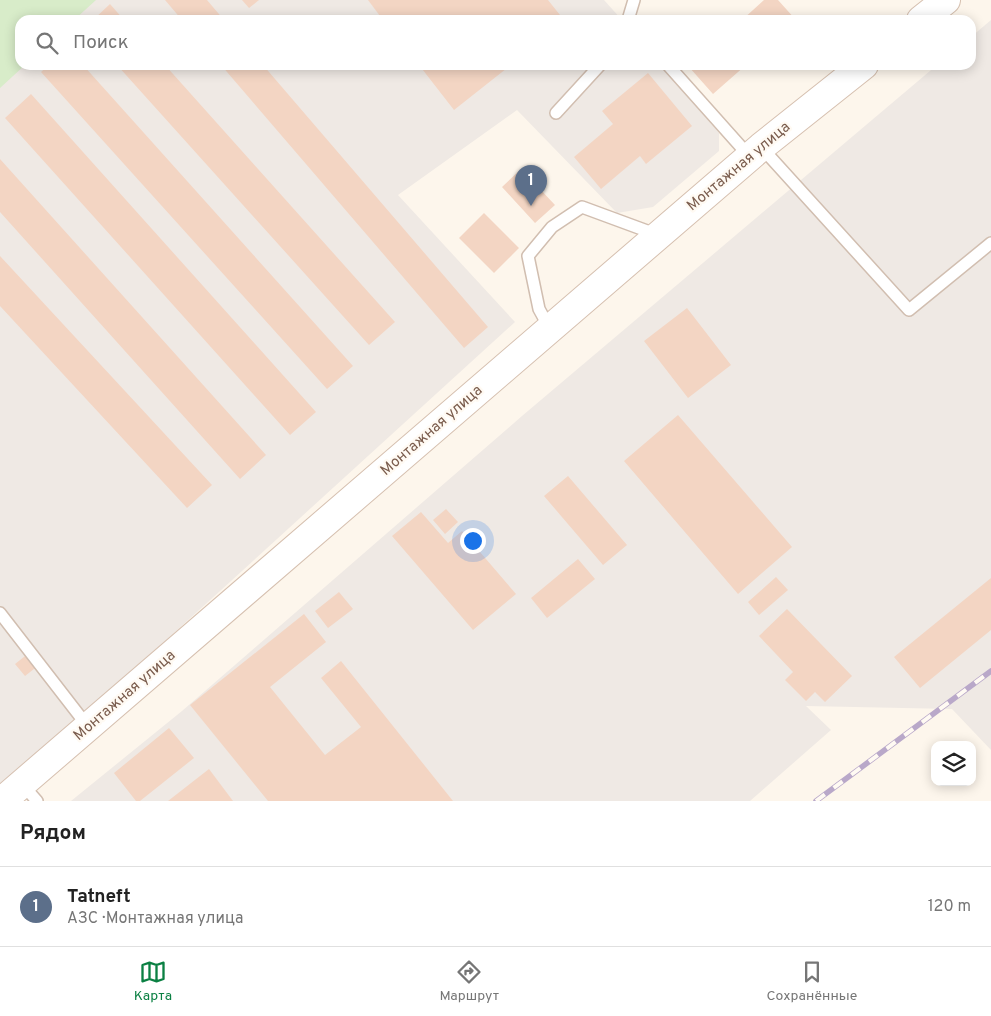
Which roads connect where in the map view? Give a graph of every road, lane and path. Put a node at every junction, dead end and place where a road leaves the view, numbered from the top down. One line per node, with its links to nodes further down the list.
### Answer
1 (634, 0): 3 (lane)
2 (946, 0): 4 (street)
3 (630, 15)
4 (927, 15)
5 (595, 70): 8 (lane)
6 (673, 70): 9 (lane)
7 (858, 70): 9 (street, Монтажная улица)
8 (556, 113)
9 (755, 152): 10 (street, Монтажная улица); 11 (lane)
10 (659, 236): 12 (street, Монтажная улица); 12 (lane)
11 (991, 243)
12 (550, 330): 14 (street, Монтажная улица)
13 (0, 613): 14 (lane)
14 (89, 728): 15 (street, Монтажная улица)
15 (21, 796)

